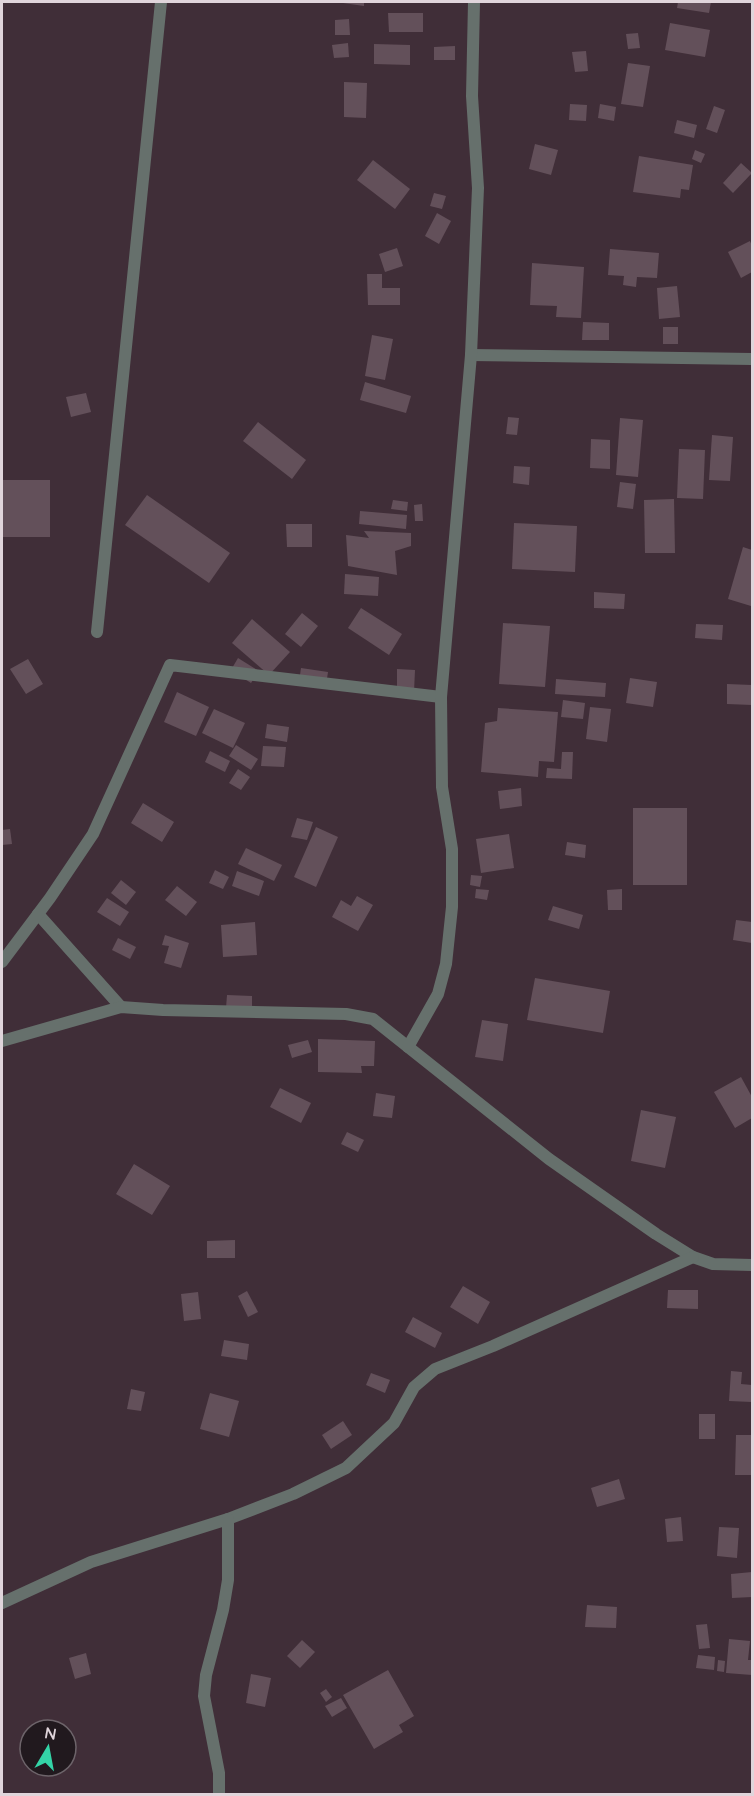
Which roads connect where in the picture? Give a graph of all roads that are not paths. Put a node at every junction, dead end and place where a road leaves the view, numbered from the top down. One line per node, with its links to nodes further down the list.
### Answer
1 (161, 2): 5 (street)
2 (474, 2): 3 (street)
3 (471, 355): 4 (street); 6 (street)
4 (753, 359)
5 (97, 632)
6 (441, 697): 7 (street); 11 (street)
7 (38, 914): 8 (street); 9 (street)
8 (2, 962)
9 (121, 1006): 10 (street); 11 (street)
10 (2, 1041)
11 (408, 1047): 12 (street)
12 (693, 1257): 13 (street); 14 (street)
13 (753, 1265)
14 (228, 1519): 15 (street); 16 (street)
15 (2, 1603)
16 (219, 1794)

